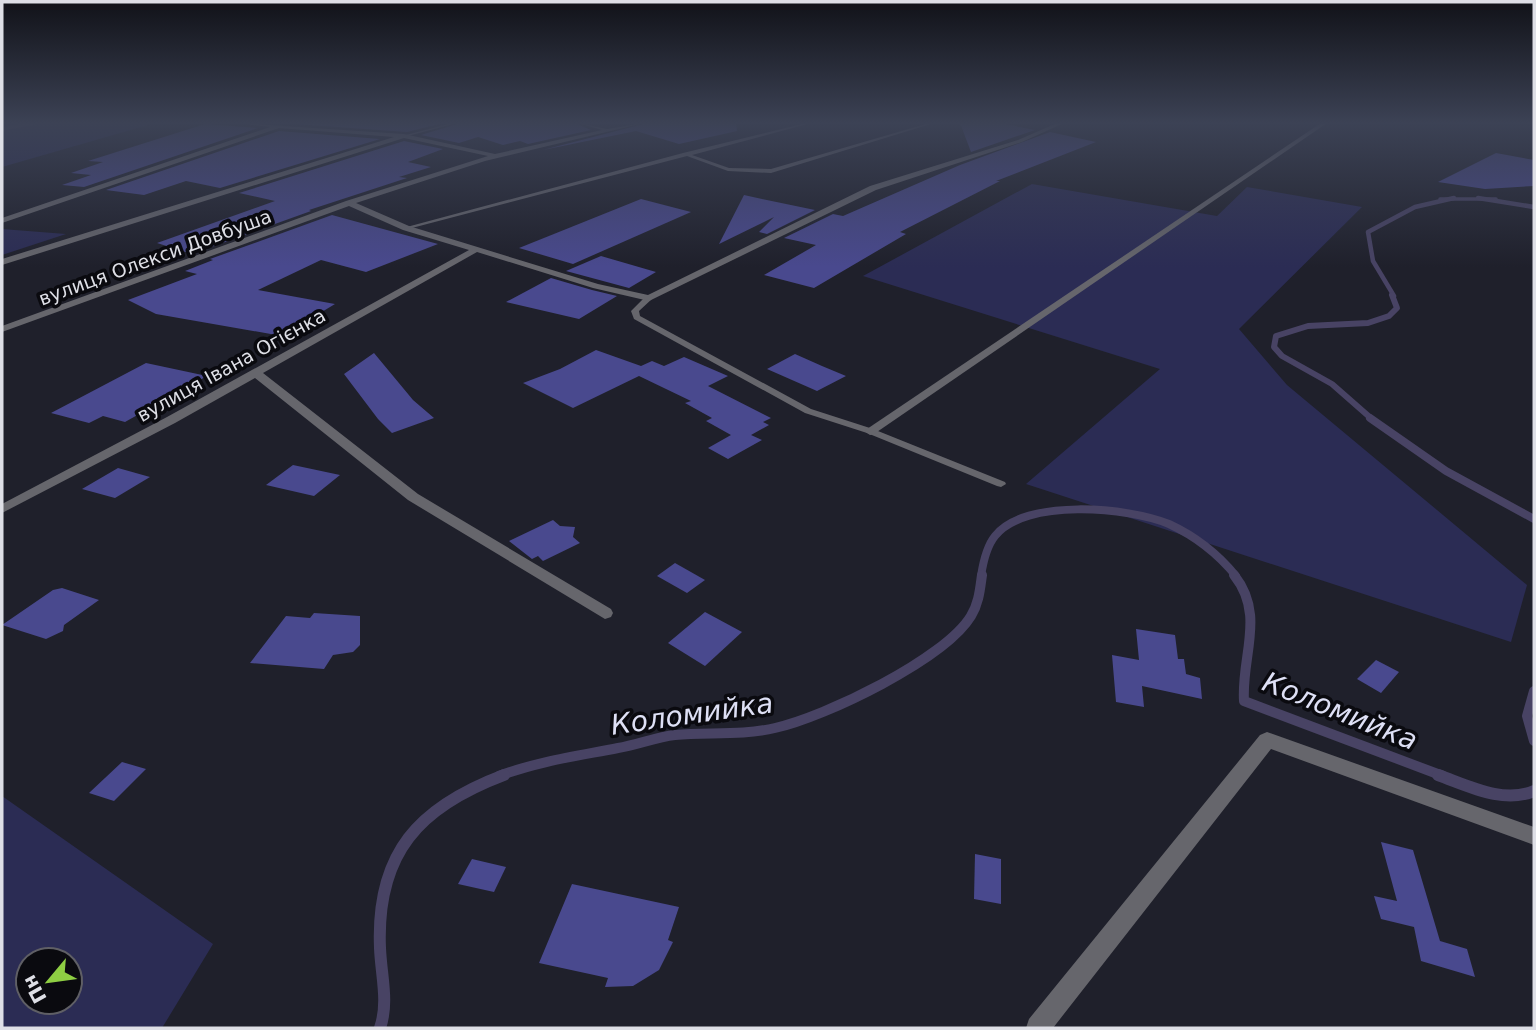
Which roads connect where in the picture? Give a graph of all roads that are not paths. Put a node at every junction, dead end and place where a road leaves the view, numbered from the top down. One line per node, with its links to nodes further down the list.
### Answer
1 (148, 171): 8 (street)
2 (292, 171): 11 (street)
3 (445, 171): 7 (street, вулиця Олекси Довбуша)
4 (621, 171): 9 (lane)
5 (926, 171): 12 (street)
6 (1252, 171): 17 (street)
7 (349, 203): 9 (street); 14 (street, вулиця Олекси Довбуша)
8 (2, 221)
9 (406, 228): 10 (street)
10 (477, 249): 12 (street); 16 (street, вулиця Івана Огієнка)
11 (2, 262)
12 (649, 298): 17 (lane)
13 (2, 320): 14 (street)
14 (18, 322): 15 (street, вулиця Олекси Довбуша)
15 (2, 329)
16 (254, 372): 19 (street, вулиця Івана Огієнка); 20 (street)
17 (870, 431): 18 (lane)
18 (1000, 484)
19 (2, 509)
20 (606, 613)
21 (1534, 836): 22 (street)
22 (1038, 1028)

